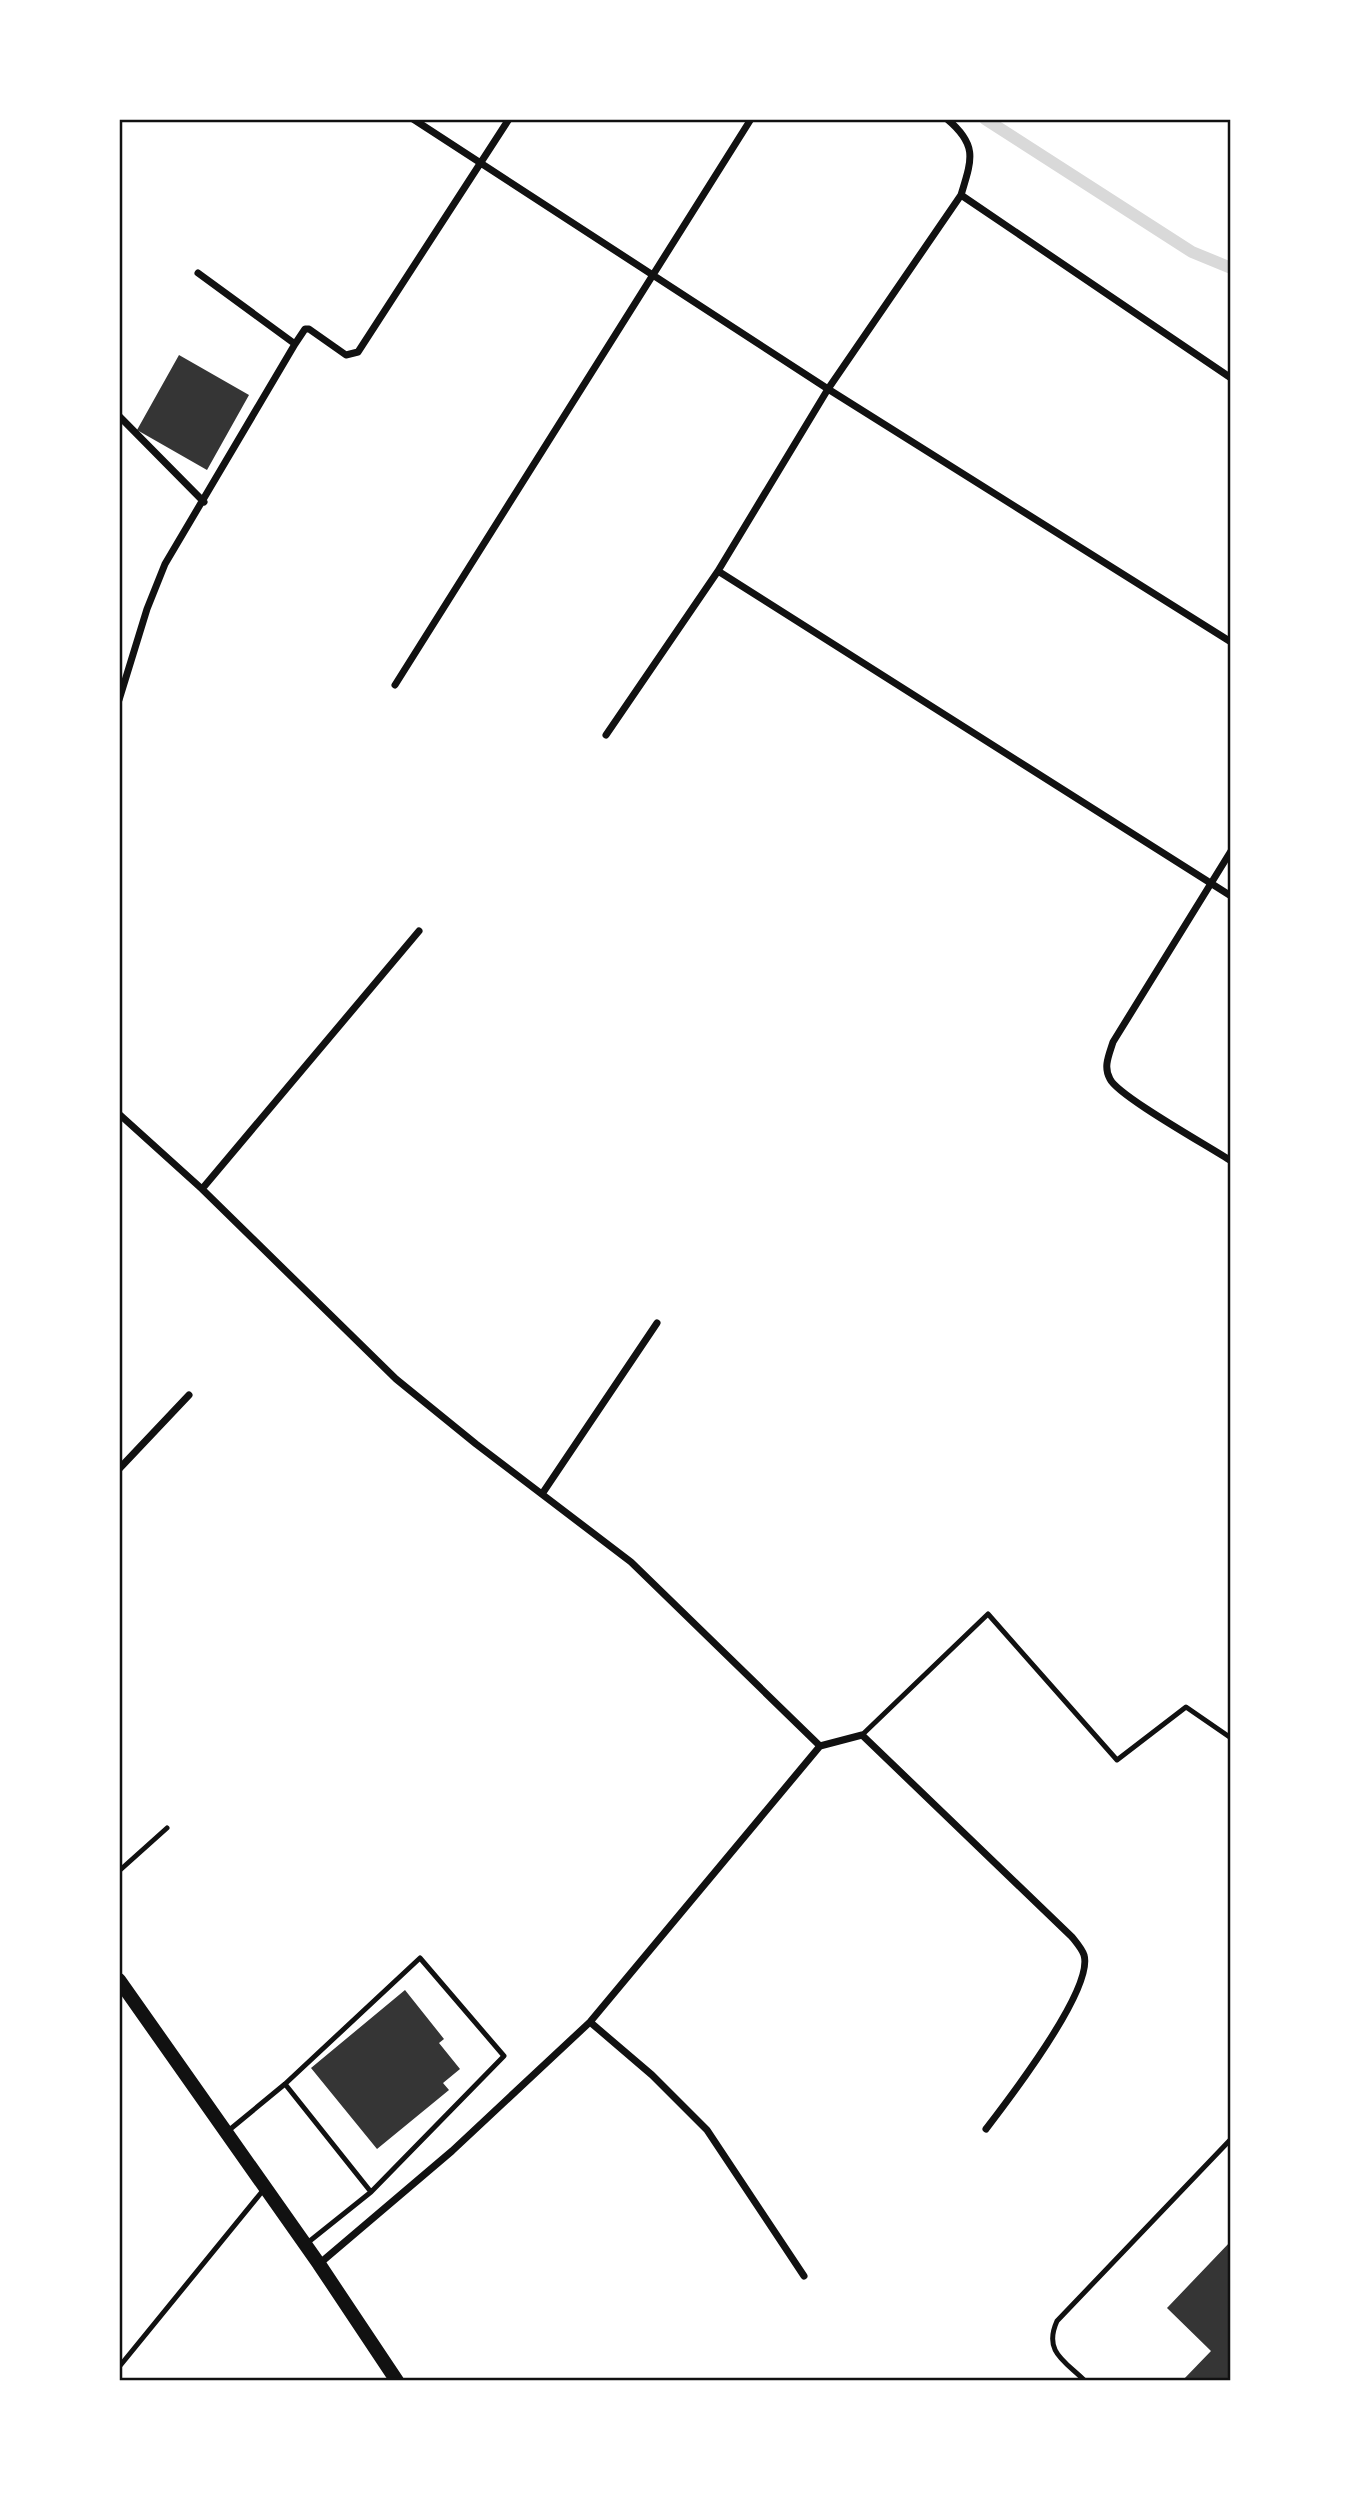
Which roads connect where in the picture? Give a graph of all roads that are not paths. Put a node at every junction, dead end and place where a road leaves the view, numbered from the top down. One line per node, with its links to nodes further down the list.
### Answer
1 (412, 119): 5 (street)
2 (509, 119): 5 (street)
3 (751, 119): 8 (street)
4 (947, 119): 6 (street)
5 (481, 163): 8 (street); 9 (street)
6 (961, 195): 10 (street); 11 (street)
7 (198, 273): 9 (street)
8 (655, 276): 11 (street); 16 (street)
9 (295, 344): 13 (street)
10 (1231, 378)
11 (828, 389): 14 (street); 15 (street)
12 (119, 416): 13 (street)
13 (204, 502): 17 (street)
14 (718, 570): 18 (street); 20 (street)
15 (1231, 642)
16 (396, 685)
17 (119, 700)
18 (606, 735)
19 (1231, 851): 20 (street)
20 (1211, 883): 21 (street); 24 (street)
21 (1231, 896)
22 (419, 931): 25 (street)
23 (119, 1114): 25 (street)
24 (1231, 1161)
25 (202, 1189): 29 (street)
26 (657, 1323): 29 (street)
27 (189, 1395): 28 (street)
28 (119, 1469)
29 (542, 1494): 32 (street)
30 (862, 1735): 31 (lane); 32 (street); 38 (street)
31 (1231, 1738)
32 (820, 1746): 36 (street)
33 (167, 1828): 34 (lane)
34 (119, 1871)
35 (119, 1980): 39 (main road)
36 (590, 2022): 44 (street); 45 (street)
37 (285, 2084): 39 (lane); 42 (lane); 42 (lane)
38 (986, 2129)
39 (225, 2133): 41 (main road)
40 (1231, 2139): 48 (lane)
41 (265, 2188): 43 (main road); 46 (lane)
42 (371, 2192): 43 (lane)
43 (306, 2245): 44 (main road)
44 (319, 2264): 47 (main road)
45 (804, 2276)
46 (119, 2367)
47 (397, 2381)
48 (1085, 2381)

